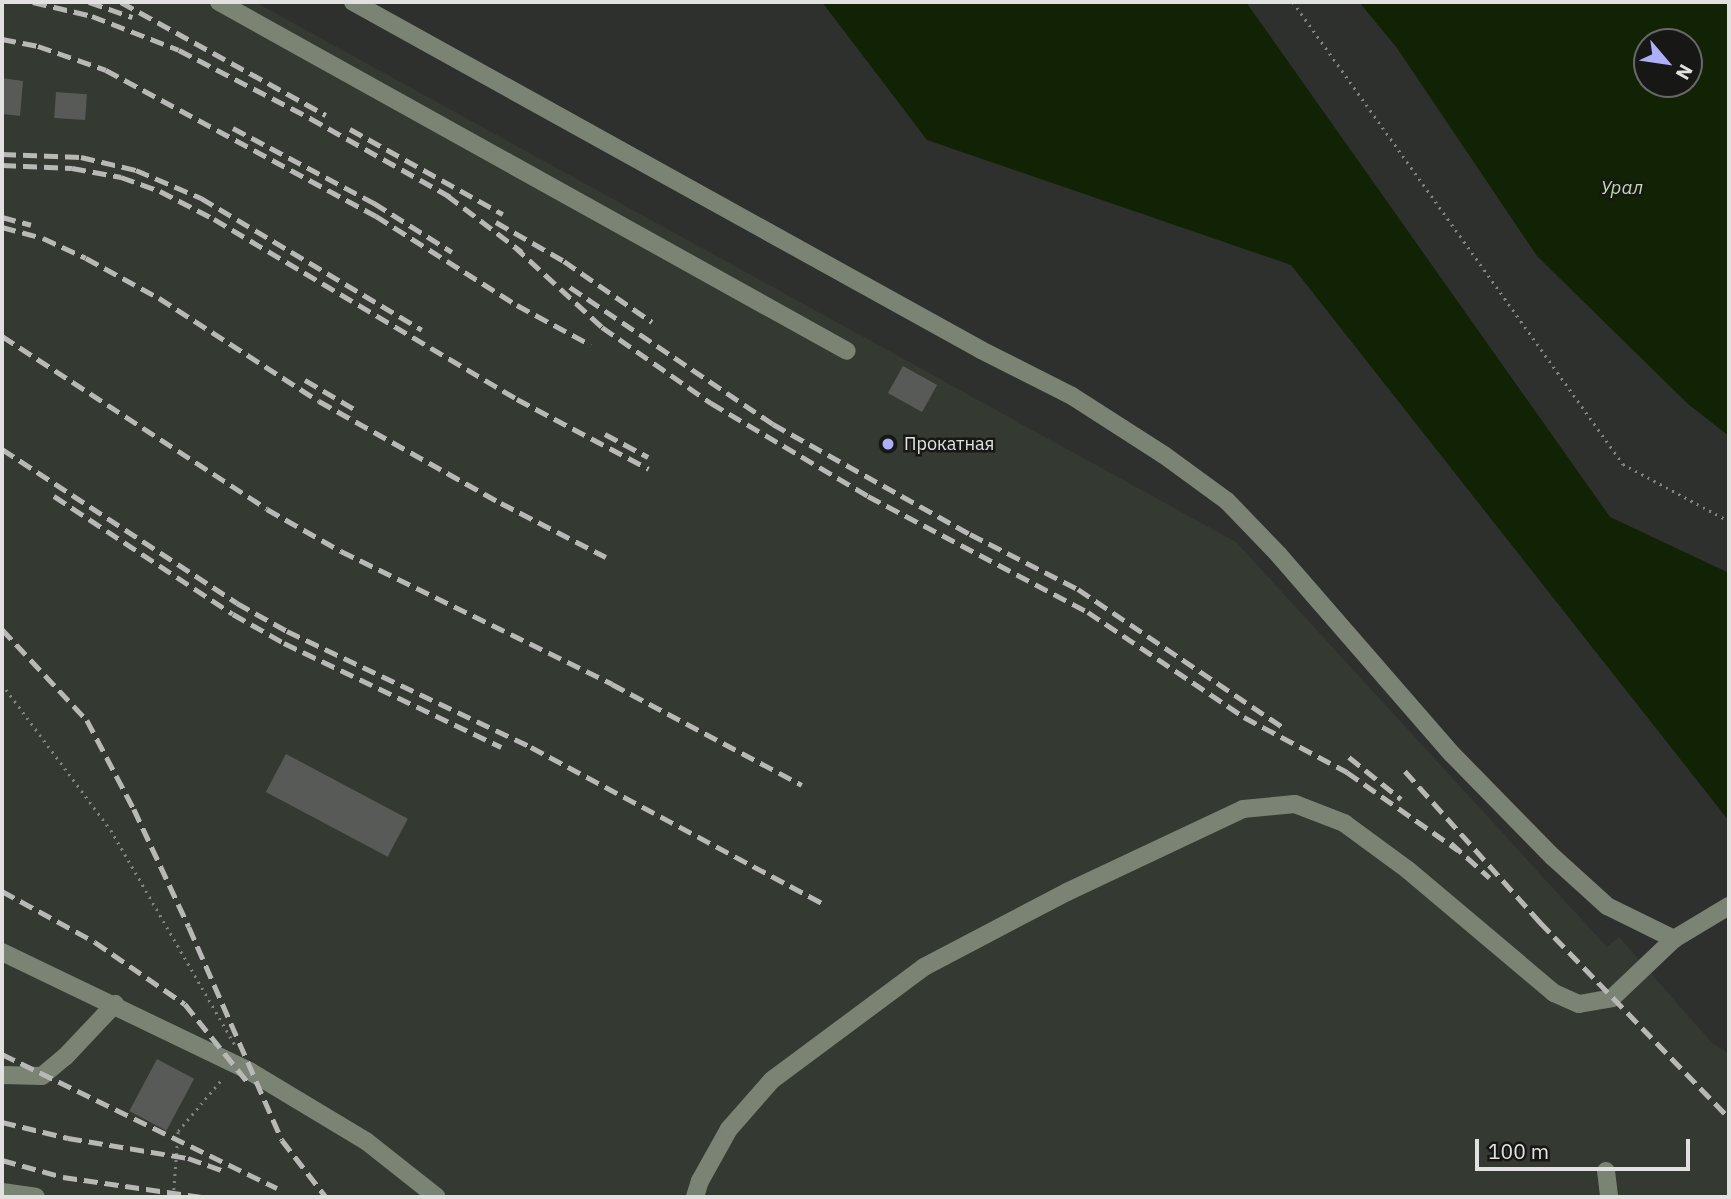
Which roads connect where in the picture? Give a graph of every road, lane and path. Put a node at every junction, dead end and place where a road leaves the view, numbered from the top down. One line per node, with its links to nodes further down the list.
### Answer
1 (219, 2): 4 (lane)
2 (353, 2): 8 (lane)
3 (1293, 2): 5 (path)
4 (847, 351)
5 (1729, 521)
6 (2, 684): 11 (path)
7 (1729, 906): 8 (lane)
8 (1674, 939): 19 (lane)
9 (2, 951): 10 (lane)
10 (115, 1004): 11 (lane); 12 (lane)
11 (251, 1072): 18 (lane)
12 (2, 1075)
13 (223, 1078): 17 (path)
14 (1605, 1171): 20 (lane)
15 (2, 1192): 16 (lane)
16 (36, 1197)
17 (173, 1197)
18 (437, 1197)
19 (695, 1197)
20 (1609, 1197)

